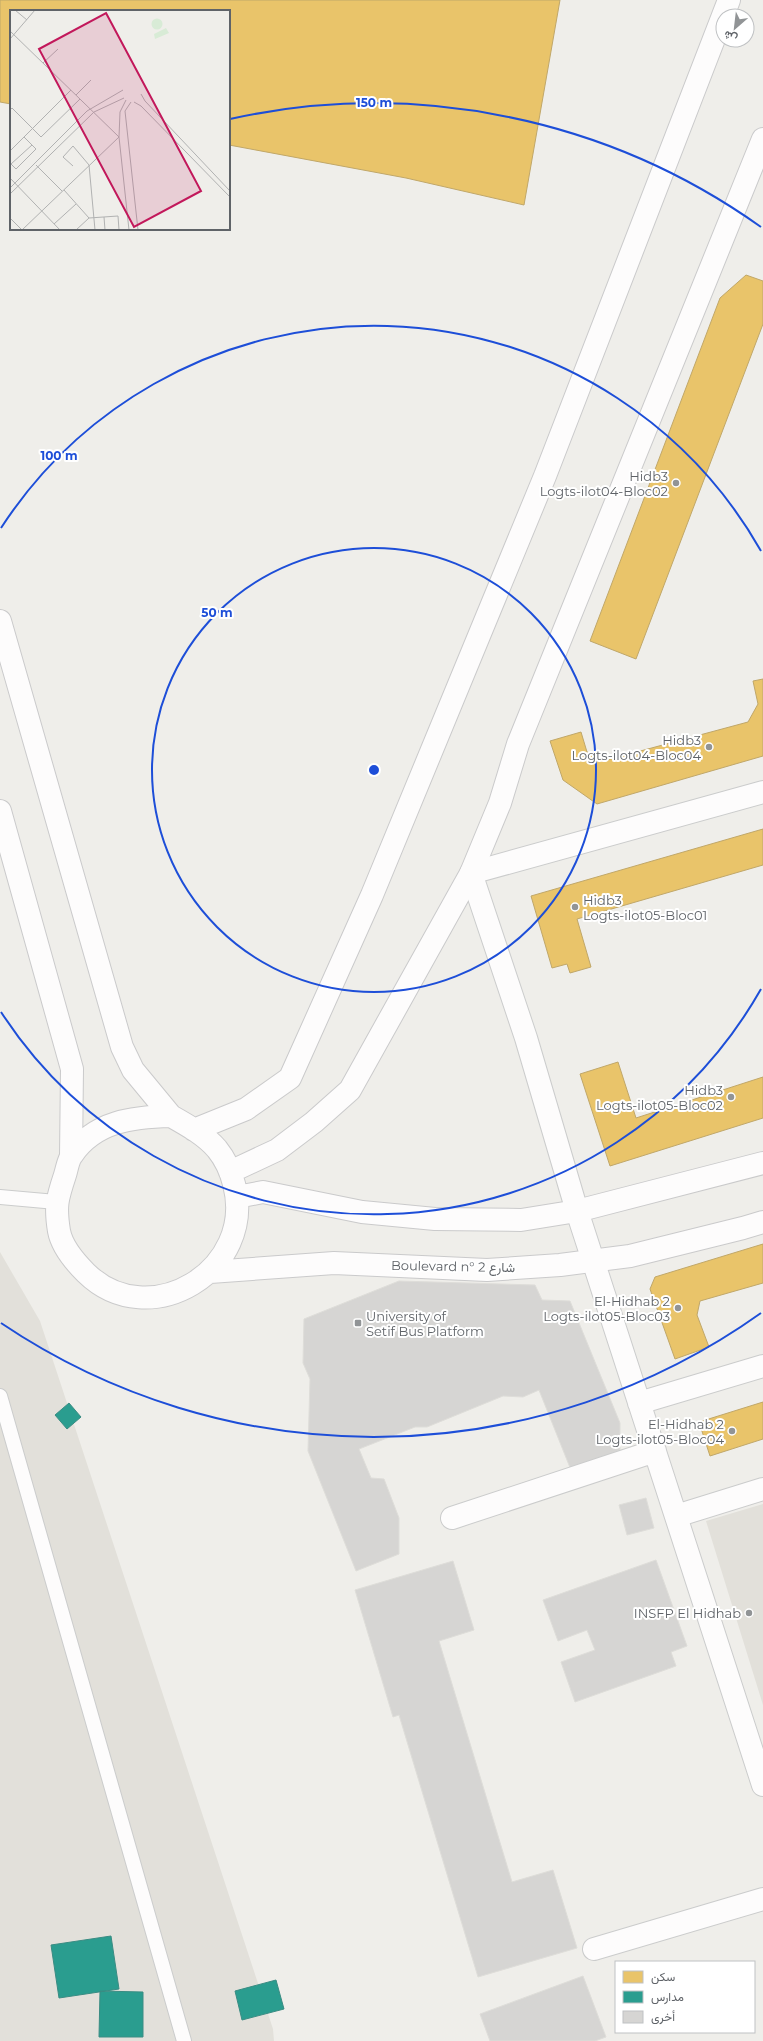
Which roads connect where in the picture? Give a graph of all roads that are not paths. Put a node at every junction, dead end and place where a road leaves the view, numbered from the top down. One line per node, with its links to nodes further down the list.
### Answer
1 (729, 0): 8 (street)
2 (763, 139): 6 (street)
3 (0, 621): 7 (street)
4 (763, 792): 6 (street)
5 (0, 811): 9 (street)
6 (471, 873): 11 (street); 15 (street)
7 (171, 1116): 8 (street); 9 (street)
8 (194, 1130): 11 (street)
9 (71, 1156): 14 (street)
10 (763, 1164): 15 (street)
11 (230, 1172): 13 (street)
12 (0, 1197): 14 (lane)
13 (237, 1197): 15 (street); 18 (street)
14 (56, 1202): 18 (street)
15 (577, 1211): 17 (street)
16 (763, 1222): 17 (street, Boulevard n° شارع 2)
17 (593, 1260): 18 (street, Boulevard n° شارع 2); 21 (street)
18 (210, 1272)
19 (763, 1366): 21 (street)
20 (0, 1396): 29 (lane)
21 (639, 1403): 22 (street)
22 (655, 1451): 24 (street); 25 (street)
23 (763, 1489): 24 (street)
24 (676, 1516): 26 (street)
25 (452, 1518)
26 (763, 1785)
27 (763, 1899): 28 (street)
28 (594, 1949)
29 (184, 2041)

